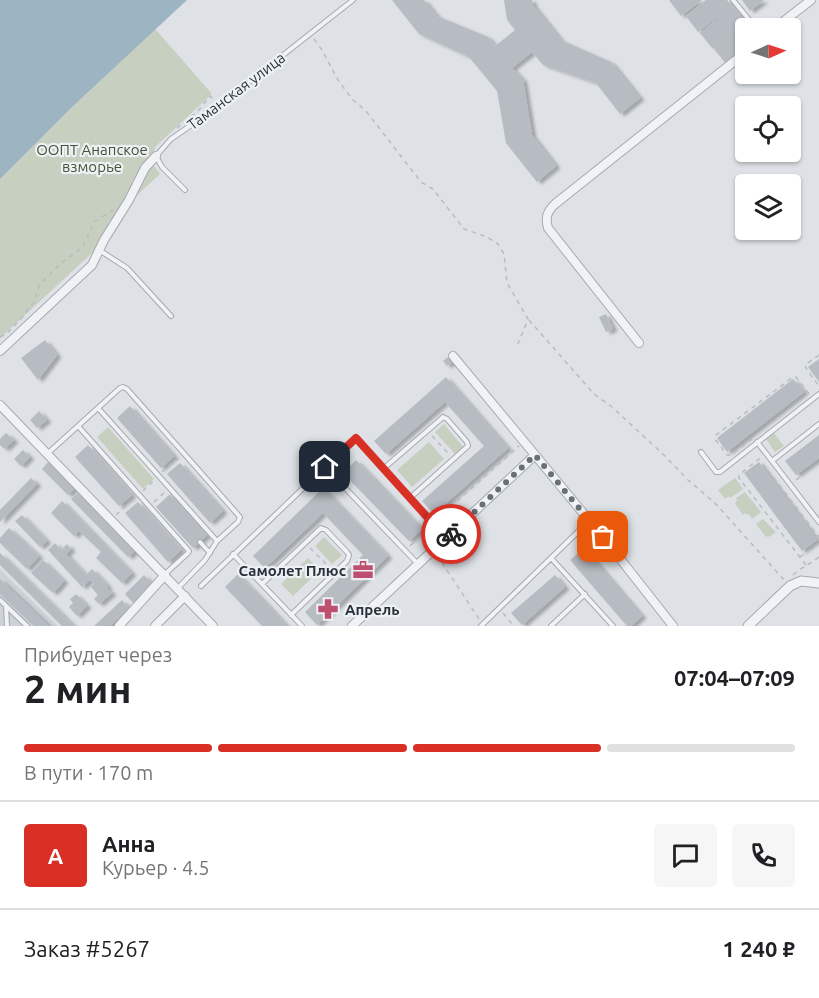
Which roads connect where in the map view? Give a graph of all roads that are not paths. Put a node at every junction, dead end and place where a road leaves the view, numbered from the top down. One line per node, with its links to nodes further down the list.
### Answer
1 (353, 0): 7 (lane, Таманская улица)
2 (733, 0): 4 (lane)
3 (811, 0): 5 (street)
4 (748, 18)
5 (788, 18)
6 (735, 61): 11 (street)
7 (156, 156): 8 (lane); 9 (street)
8 (185, 190)
9 (98, 250): 10 (lane); 12 (street)
10 (171, 316)
11 (639, 343)
12 (0, 351)
13 (453, 356): 22 (street)
14 (819, 394): 19 (lane)
15 (0, 405): 21 (street)
16 (98, 408): 18 (lane); 31 (lane); 31 (lane)
17 (819, 424): 23 (lane)
18 (78, 426): 21 (lane); 36 (lane)
19 (758, 442): 20 (lane); 23 (lane)
20 (701, 452)
21 (47, 454): 36 (street)
22 (535, 455): 27 (street); 29 (street)
23 (772, 461): 28 (lane)
24 (383, 469): 26 (lane); 26 (lane); 35 (lane)
25 (320, 472): 33 (lane)
26 (410, 498): 29 (lane)
27 (589, 521): 34 (lane); 56 (street)
28 (819, 522)
29 (446, 538): 35 (street)
30 (200, 542): 32 (lane)
31 (217, 542): 32 (lane)
32 (210, 553): 40 (lane)
33 (233, 554): 38 (lane); 39 (lane)
34 (551, 558): 41 (lane); 53 (lane)
35 (418, 564): 52 (street)
36 (165, 575): 40 (street); 49 (street)
37 (819, 583): 57 (street)
38 (262, 584): 45 (lane); 45 (lane)
39 (201, 586)
40 (178, 588): 42 (street)
41 (585, 594): 54 (lane); 55 (lane)
42 (185, 596): 46 (street); 50 (street)
43 (0, 600): 44 (lane)
44 (6, 605): 47 (lane); 48 (lane)
45 (291, 615): 51 (lane)
46 (209, 624)
47 (7, 626)
48 (27, 626)
49 (119, 626)
50 (155, 626)
51 (302, 626)
52 (352, 626)
53 (482, 626)
54 (551, 626)
55 (613, 626)
56 (674, 626)
57 (748, 626)

